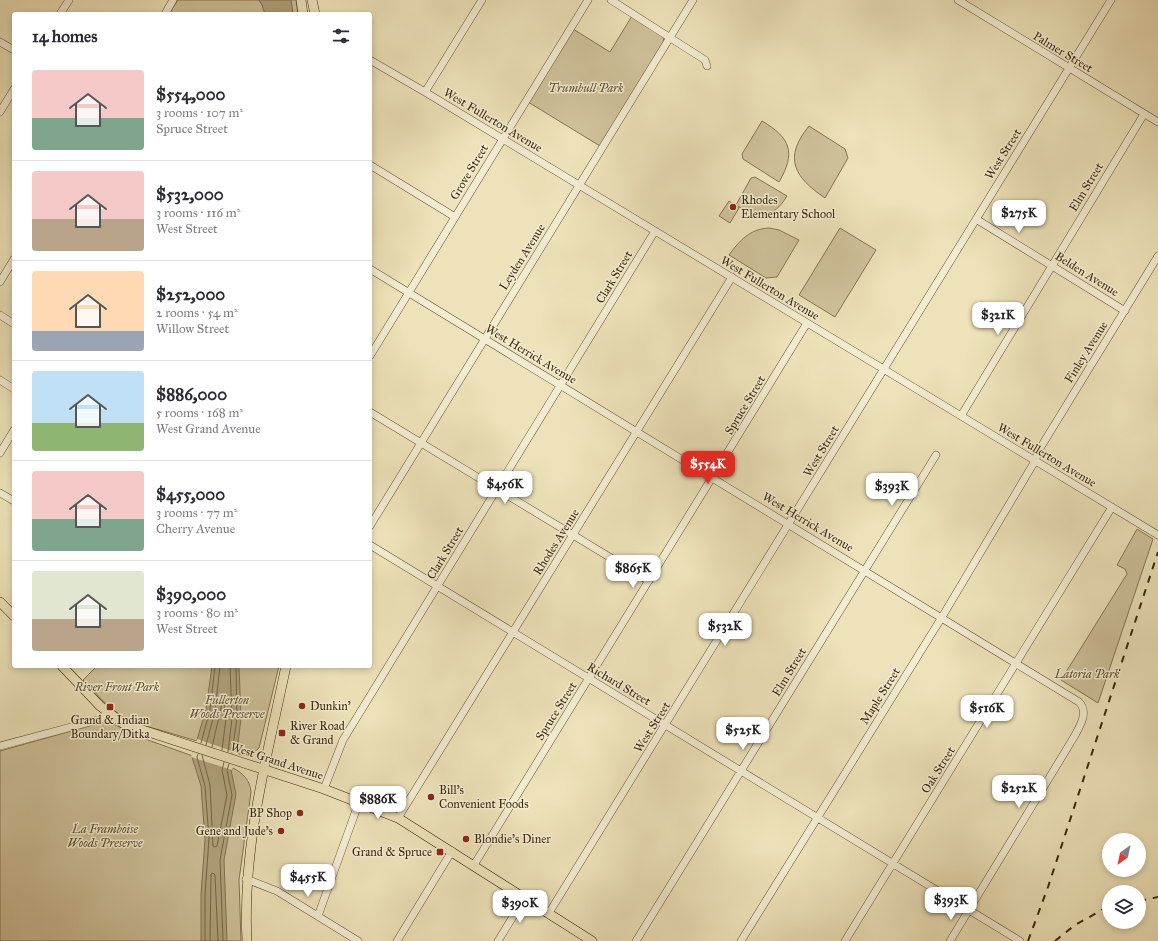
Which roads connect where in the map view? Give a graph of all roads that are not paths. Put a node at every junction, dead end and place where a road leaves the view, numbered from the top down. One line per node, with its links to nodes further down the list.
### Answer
1 (69, 0): 11 (street)
2 (173, 0): 12 (street)
3 (301, 0): 13 (main road)
4 (312, 0): 14 (main road)
5 (482, 0): 22 (street)
6 (588, 0): 26 (street, Grove Street)
7 (611, 0): 15 (street)
8 (693, 0): 15 (street, Leyden Avenue)
9 (958, 0): 20 (street, Palmer Street)
10 (1111, 0): 20 (street, West Street)
11 (61, 12)
12 (165, 12)
13 (303, 12)
14 (315, 12)
15 (670, 38): 19 (street); 28 (street, Leyden Avenue)
16 (0, 42): 17 (street)
17 (12, 49)
18 (372, 61): 22 (street, West Fullerton Avenue)
19 (707, 66)
20 (1068, 68): 24 (street, Palmer Street); 30 (street, West Street)
21 (12, 92): 23 (street)
22 (425, 92): 26 (street, West Fullerton Avenue)
23 (0, 112)
24 (1144, 114): 25 (street, Palmer Street); 34 (street, Elm Street)
25 (1158, 122)
26 (502, 138): 28 (street, West Fullerton Avenue); 29 (street, Grove Street)
27 (372, 166): 29 (street)
28 (580, 185): 31 (street, West Fullerton Avenue); 43 (street, Leyden Avenue)
29 (455, 217): 38 (street, Grove Street)
30 (976, 219): 34 (street, Belden Avenue); 45 (street, West Street)
31 (655, 231): 36 (street, West Fullerton Avenue); 47 (street, Clark Street)
32 (1158, 256): 39 (street, Finley Avenue)
33 (12, 262): 37 (street)
34 (1052, 265): 39 (street, Belden Avenue); 50 (street, Elm Street)
35 (372, 270): 38 (street, West Herrick Avenue)
36 (732, 277): 42 (street, West Fullerton Avenue); 51 (street, Rhodes Avenue)
37 (0, 282)
38 (409, 292): 43 (street, West Herrick Avenue); 44 (street, Grove Street)
39 (1125, 311): 56 (street, Finley Avenue)
40 (0, 315): 41 (street)
41 (12, 323)
42 (807, 323): 45 (street, West Fullerton Avenue); 57 (street, Spruce Street)
43 (485, 339): 47 (street, West Herrick Avenue); 53 (street, Leyden Avenue)
44 (372, 353)
45 (883, 369): 50 (street, West Fullerton Avenue); 63 (street, West Street)
46 (0, 380): 48 (street)
47 (561, 385): 51 (street, West Herrick Avenue); 58 (street, Clark Street)
48 (12, 388)
49 (372, 413): 53 (street)
50 (961, 416): 56 (street, West Fullerton Avenue)
51 (637, 431): 57 (street, West Herrick Avenue); 64 (street, Rhodes Avenue)
52 (12, 433): 54 (street)
53 (421, 443): 58 (street); 62 (street, Leyden Avenue)
54 (0, 453)
55 (936, 455): 67 (street, Elm Street)
56 (1035, 461): 61 (street, West Fullerton Avenue); 72 (street, Maple Street)
57 (713, 478): 63 (street, West Herrick Avenue); 68 (street, Spruce Street)
58 (497, 489): 64 (street); 69 (street, Clark Street)
59 (0, 493): 60 (street)
60 (12, 500)
61 (1112, 508): 65 (street, West Fullerton Avenue); 74 (street, Oak Street)
62 (372, 523)
63 (789, 524): 67 (street, West Herrick Avenue); 79 (street, West Street)
64 (573, 535): 68 (street); 73 (street, Rhodes Avenue)
65 (1158, 535)
66 (372, 546): 69 (street, Richard Street)
67 (865, 570): 72 (street, West Herrick Avenue); 82 (street, Elm Street)
68 (649, 581): 77 (street, Spruce Street)
69 (438, 586): 73 (street, Richard Street); 83 (street, Clark Street)
70 (0, 602): 71 (main road)
71 (12, 614)
72 (942, 617): 74 (street, West Herrick Avenue); 86 (street, Maple Street)
73 (513, 632): 77 (street, Richard Street); 85 (street, Rhodes Avenue)
74 (1016, 663): 88 (street, Oak Street); 92 (street, West Herrick Avenue)
75 (64, 668): 78 (main road, West Grand Avenue)
76 (286, 668): 81 (main road)
77 (589, 679): 79 (street, Richard Street); 89 (street, Spruce Street)
78 (107, 713): 80 (street); 81 (main road, West Grand Avenue)
79 (666, 725): 82 (street, Richard Street); 93 (street, West Street)
80 (0, 746)
81 (264, 770): 83 (main road, West Grand Avenue); 90 (main road)
82 (741, 771): 86 (street, Richard Street); 100 (street, Elm Street)
83 (324, 789): 84 (main road, West Grand Avenue)
84 (359, 802): 85 (main road, West Grand Avenue); 94 (street)
85 (398, 818): 87 (main road, West Grand Avenue)
86 (817, 818): 88 (street, Richard Street); 101 (street, Maple Street)
87 (452, 851): 89 (main road, West Grand Avenue); 97 (street)
88 (893, 864): 92 (street, Richard Street); 102 (street, Oak Street)
89 (474, 865): 91 (main road, West Grand Avenue)
90 (246, 879): 94 (street); 95 (main road)
91 (525, 897): 93 (main road, West Grand Avenue); 98 (street)
92 (969, 910): 103 (street); 104 (street, Richard Street)
93 (549, 913): 99 (main road, West Grand Avenue)
94 (318, 916): 96 (street)
95 (247, 941)
96 (358, 941)
97 (397, 941)
98 (498, 941)
99 (592, 941)
100 (636, 941)
101 (741, 941)
102 (845, 941)
103 (950, 941)
104 (1020, 941)

